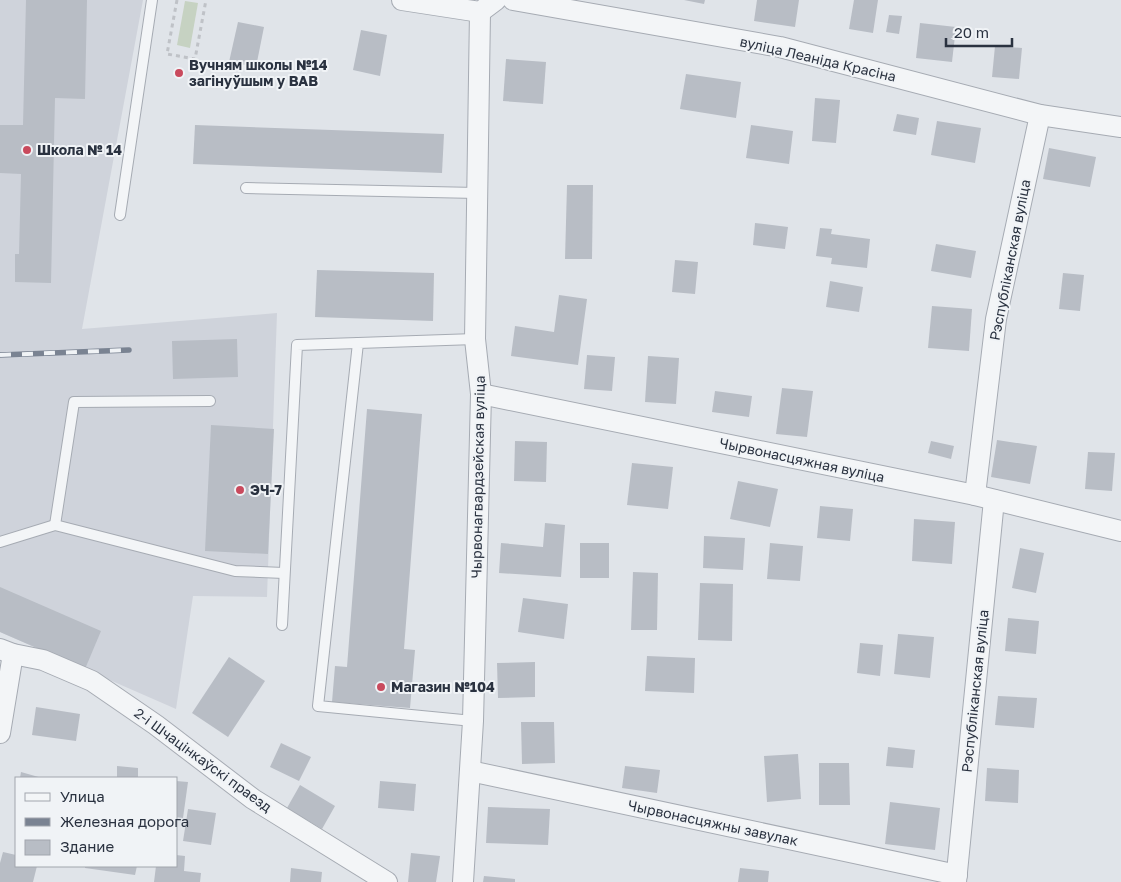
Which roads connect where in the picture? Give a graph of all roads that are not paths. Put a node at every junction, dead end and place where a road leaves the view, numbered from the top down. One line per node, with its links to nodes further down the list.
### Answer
1 (152, 0): 10 (lane)
2 (402, 0): 5 (street)
3 (496, 0): 5 (street)
4 (513, 0): 6 (street, вуліца Леаніда Красіна)
5 (480, 12): 9 (street, Чырвонагвардзейская вуліца)
6 (1040, 115): 7 (street, вуліца Леаніда Красіна); 15 (street, Рэспубліканская вуліца)
7 (1121, 127)
8 (246, 188): 9 (lane)
9 (477, 193): 11 (street, Чырвонагвардзейская вуліца)
10 (120, 215)
11 (476, 339): 12 (lane); 13 (street, Чырвонагвардзейская вуліца)
12 (358, 343): 19 (lane); 22 (lane)
13 (481, 394): 15 (street, Чырвонасцяжная вуліца); 22 (street, Чырвонагвардзейская вуліца)
14 (210, 401): 16 (lane)
15 (984, 497): 17 (street, Чырвонасцяжная вуліца); 25 (street, Рэспубліканская вуліца)
16 (55, 525): 18 (lane); 19 (lane)
17 (1121, 530)
18 (0, 542)
19 (284, 573): 20 (lane)
20 (282, 625)
21 (6, 651): 23 (street); 26 (street, 2-і Шчацінкаўскі праезд)
22 (473, 721): 24 (street, Чырвонагвардзейская вуліца)
23 (0, 733)
24 (470, 771): 25 (street, Чырвонасцяжны завулак); 27 (street, Чырвонагвардзейская вуліца)
25 (957, 879)
26 (387, 882)
27 (463, 882)

